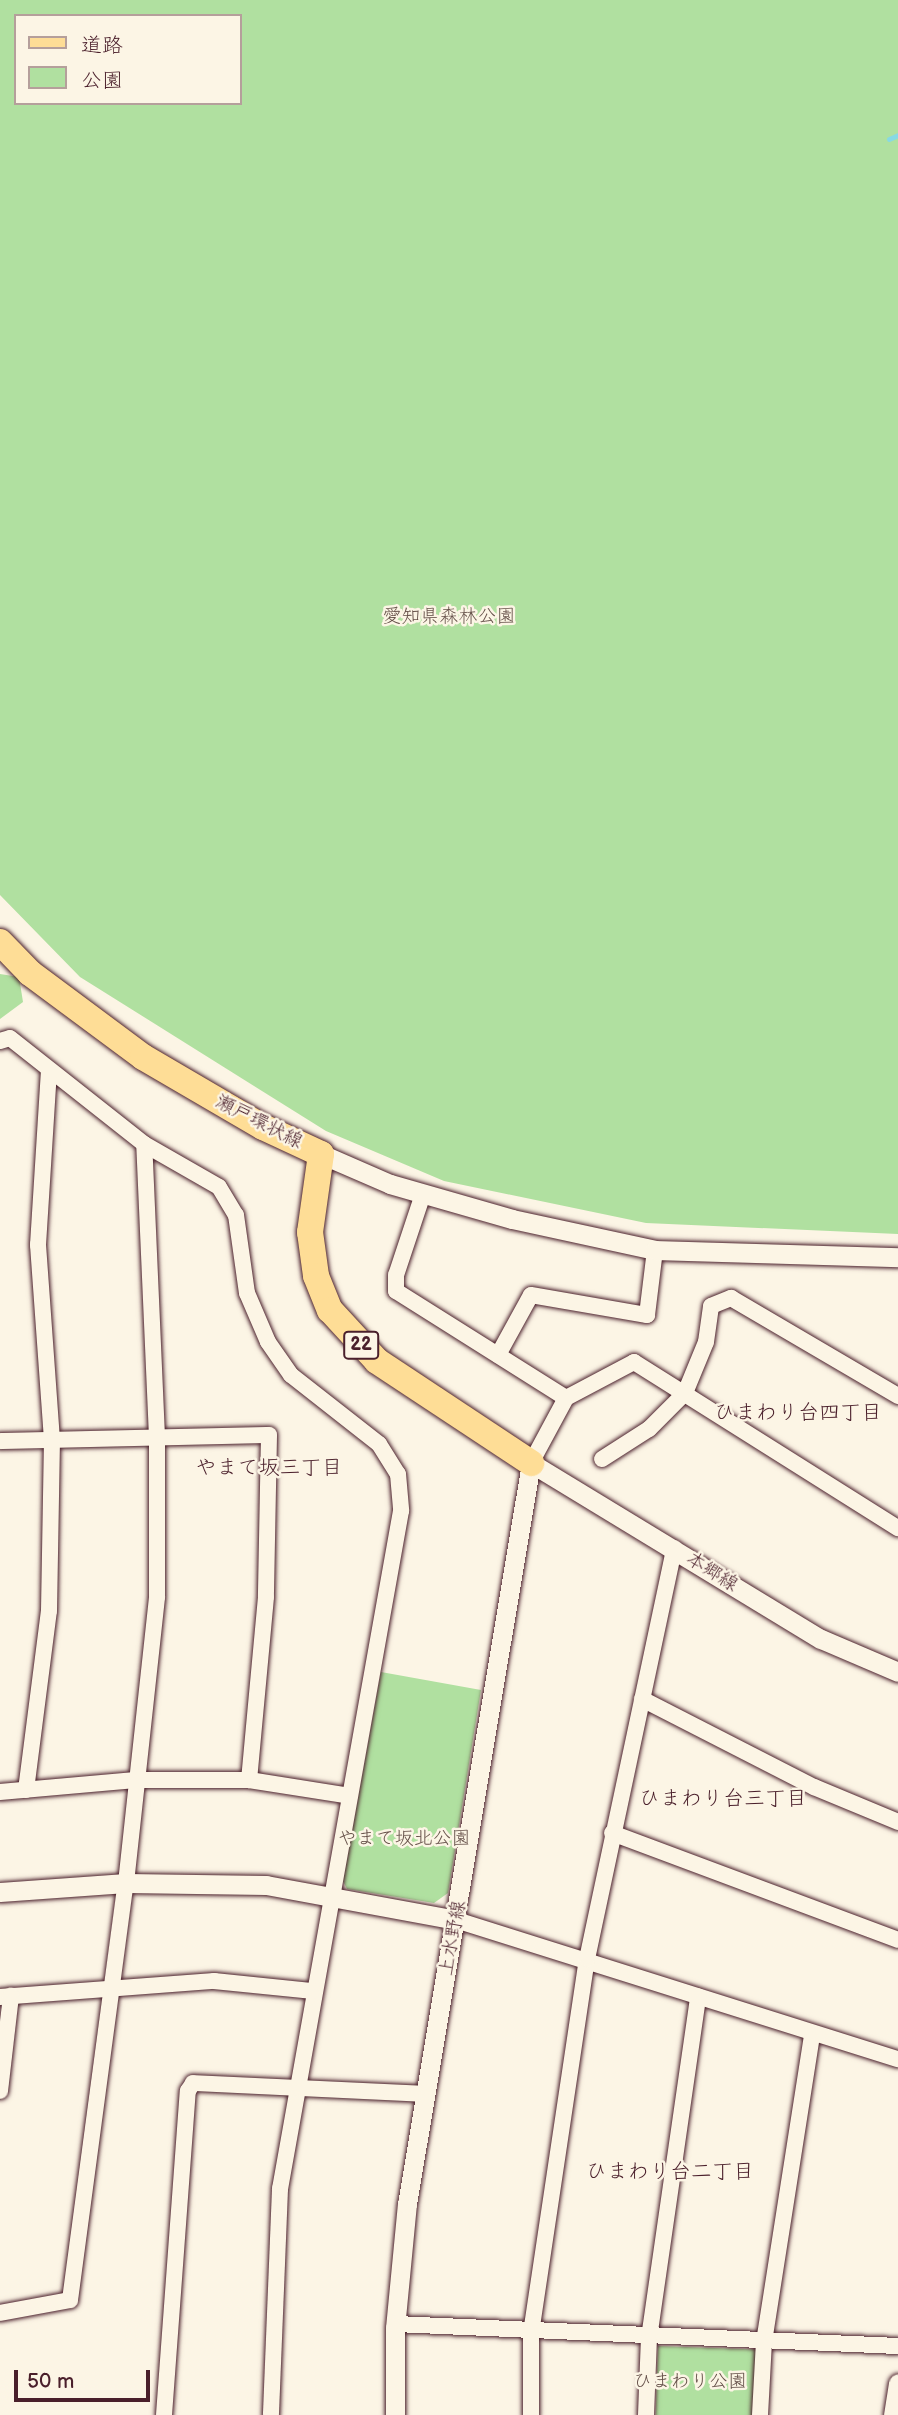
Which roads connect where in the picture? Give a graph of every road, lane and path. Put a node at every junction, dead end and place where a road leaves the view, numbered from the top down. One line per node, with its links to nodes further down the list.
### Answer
1 (0, 942): 5 (main road, 瀬戸環状線)
2 (0, 1041): 3 (street)
3 (48, 1071): 4 (street); 14 (street)
4 (144, 1144): 13 (street); 26 (street)
5 (321, 1154): 6 (street); 17 (main road, 瀬戸環状線 / 22)
6 (423, 1194): 7 (street); 9 (street)
7 (655, 1250): 8 (street); 9 (street)
8 (898, 1257)
9 (498, 1355): 12 (street)
10 (685, 1393): 11 (street); 12 (street); 16 (street); 18 (street)
11 (898, 1396)
12 (566, 1398): 17 (street)
13 (157, 1437): 14 (street); 22 (street); 23 (street)
14 (52, 1440): 15 (street); 24 (street)
15 (0, 1441)
16 (602, 1459)
17 (531, 1462): 19 (street, 本郷線); 32 (street, 上水野線)
18 (898, 1528)
19 (674, 1548): 20 (street, 本郷線); 21 (street)
20 (898, 1672)
21 (642, 1699): 27 (street); 28 (street)
22 (135, 1780): 23 (street); 24 (street); 29 (street)
23 (249, 1780): 26 (street)
24 (26, 1790): 25 (street)
25 (0, 1793)
26 (350, 1796): 31 (street)
27 (898, 1822)
28 (612, 1833): 33 (street); 34 (street)
29 (126, 1883): 30 (street); 31 (street); 35 (street)
30 (0, 1892)
31 (333, 1895): 32 (street); 36 (street)
32 (456, 1920): 34 (street); 43 (street, 上水野線)
33 (898, 1940)
34 (587, 1959): 38 (street); 46 (street)
35 (112, 1988): 36 (street); 37 (street); 44 (street)
36 (313, 1991): 41 (street)
37 (5, 1996): 42 (street)
38 (698, 1997): 39 (street); 47 (street)
39 (812, 2035): 40 (street); 48 (street)
40 (898, 2059)
41 (295, 2088): 43 (street); 51 (street); 52 (street)
42 (0, 2091)
43 (425, 2094): 45 (street, 上水野線)
44 (0, 2313)
45 (396, 2324): 46 (street); 53 (street, 上水野線)
46 (531, 2333): 47 (street); 54 (street)
47 (649, 2338): 48 (street); 55 (street)
48 (764, 2342): 49 (street); 56 (street)
49 (898, 2346)
50 (898, 2383): 57 (street)
51 (164, 2415)
52 (271, 2415)
53 (395, 2415)
54 (531, 2415)
55 (646, 2415)
56 (760, 2415)
57 (893, 2415)

